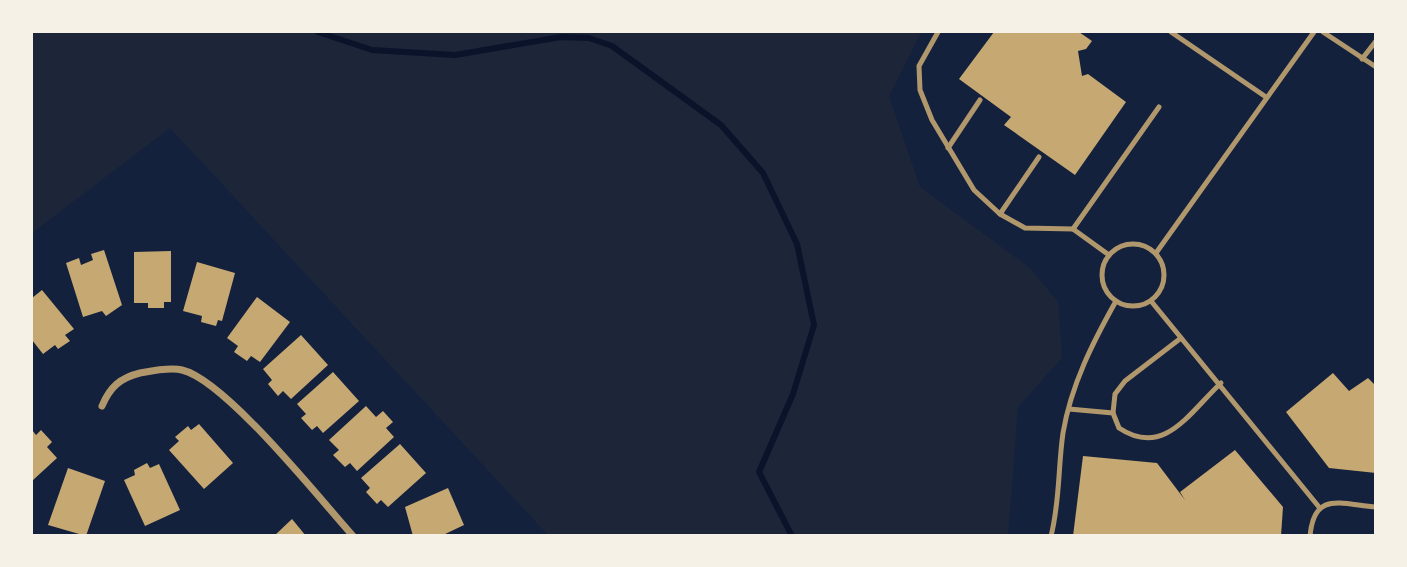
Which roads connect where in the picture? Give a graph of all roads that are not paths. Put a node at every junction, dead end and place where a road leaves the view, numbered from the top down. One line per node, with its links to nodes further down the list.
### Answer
1 (938, 32): 11 (lane)
2 (1171, 32): 8 (lane)
3 (1314, 32): 8 (lane)
4 (1323, 32): 6 (lane)
5 (1376, 41): 6 (lane)
6 (1362, 59): 7 (lane)
7 (1376, 67)
8 (1266, 97): 15 (lane)
9 (980, 100): 11 (lane)
10 (1159, 107): 14 (lane)
11 (948, 148): 13 (lane)
12 (1039, 157): 13 (lane)
13 (1000, 214): 14 (lane)
14 (1073, 229): 16 (lane)
15 (1156, 253): 16 (lane); 18 (lane)
16 (1109, 255): 17 (lane)
17 (1116, 301): 18 (lane); 22 (lane)
18 (1151, 301): 19 (lane)
19 (1181, 338): 20 (lane); 23 (lane)
20 (1221, 383): 23 (lane); 24 (lane)
21 (102, 406): 26 (street)
22 (1069, 409): 23 (lane); 27 (lane)
23 (1113, 413)
24 (1319, 507): 25 (lane); 28 (lane)
25 (1376, 507)
26 (353, 536)
27 (1051, 536)
28 (1310, 536)

